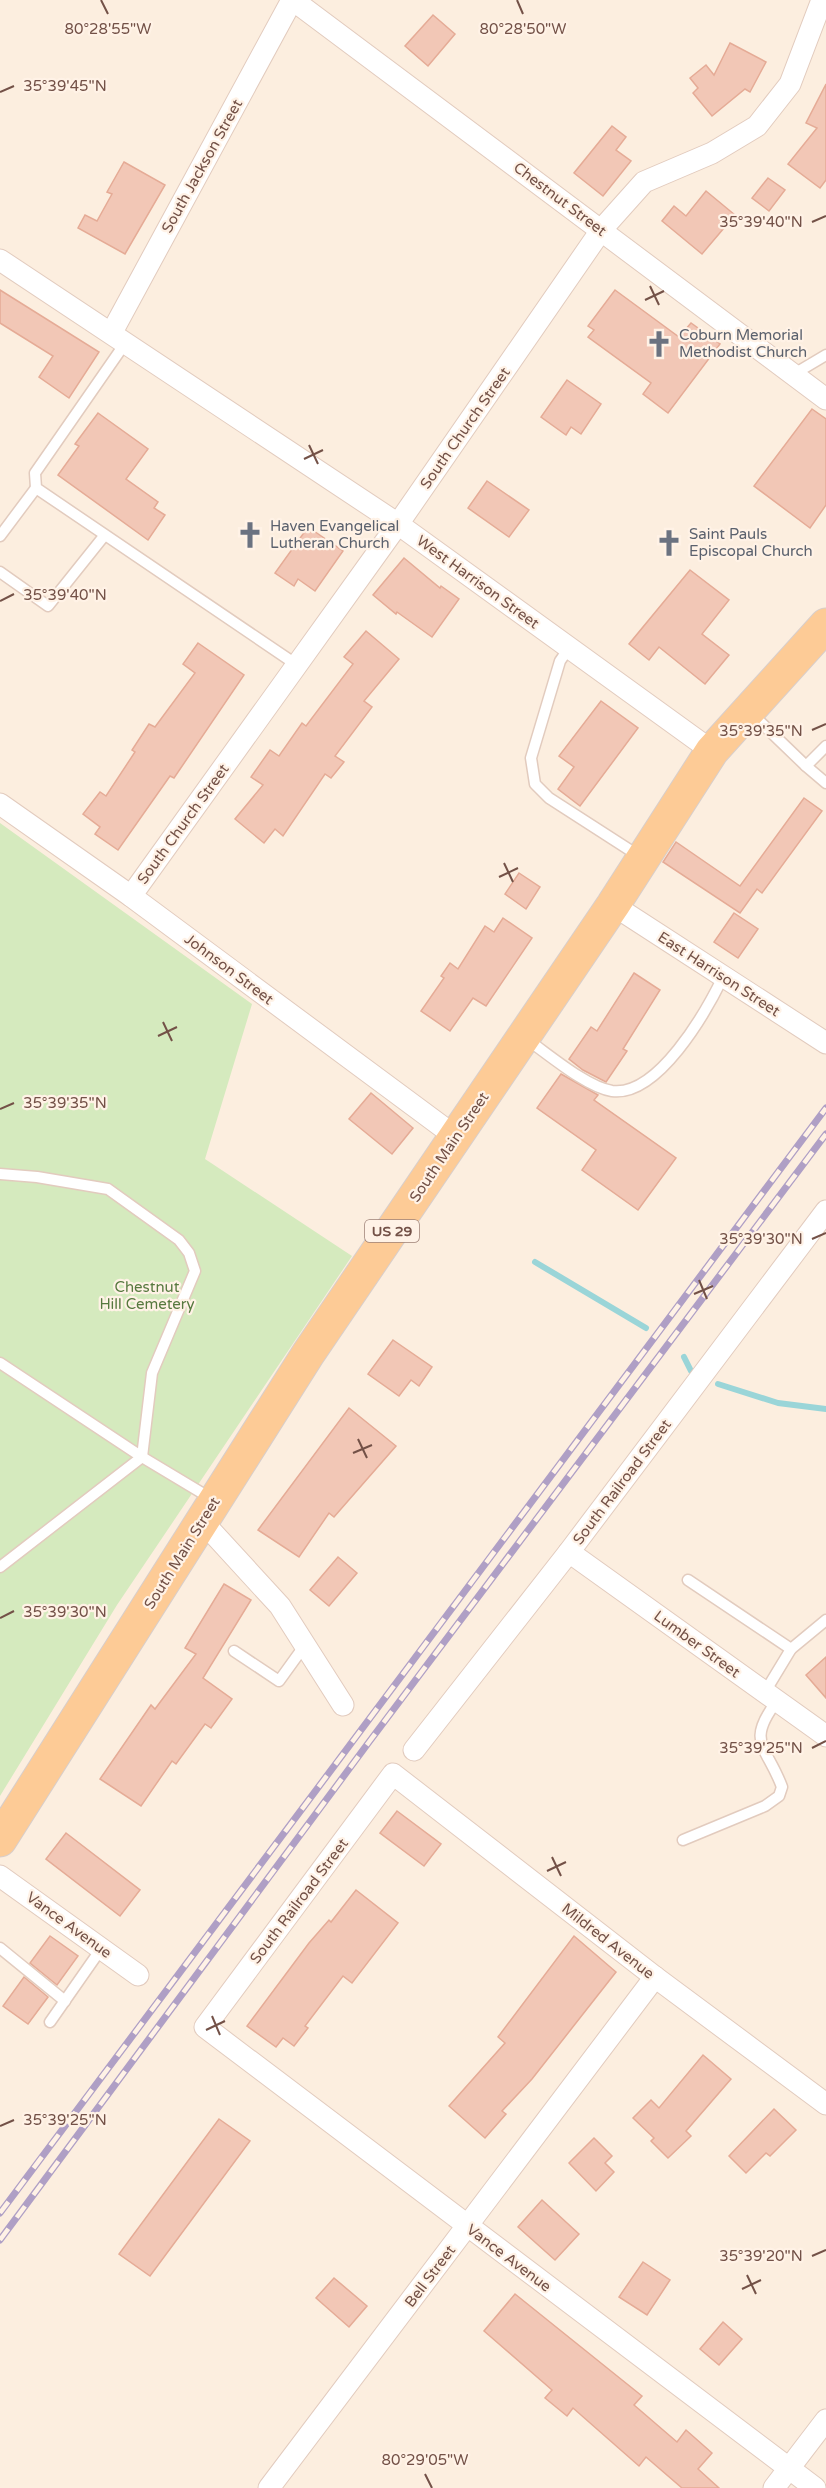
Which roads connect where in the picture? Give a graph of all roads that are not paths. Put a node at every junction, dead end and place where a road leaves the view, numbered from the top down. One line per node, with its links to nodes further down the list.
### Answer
1 (293, 0): 3 (street, Chestnut Street); 5 (street, South Jackson Street)
2 (822, 0): 3 (street, South Church Street)
3 (602, 229): 7 (street, Chestnut Street); 10 (street, South Church Street)
4 (0, 260): 5 (street, West Harrison Street)
5 (119, 337): 9 (lane); 10 (street, West Harrison Street)
6 (826, 355): 7 (lane)
7 (794, 374): 8 (street, Chestnut Street)
8 (826, 399)
9 (36, 488): 11 (lane); 12 (lane)
10 (398, 524): 15 (street, West Harrison Street); 16 (street, South Church Street)
11 (0, 536)
12 (104, 536): 13 (lane); 16 (lane)
13 (0, 572)
14 (825, 629): 17 (main road, South Main Street / US 29)
15 (569, 648): 19 (street, West Harrison Street); 23 (lane)
16 (297, 665): 24 (street, South Church Street)
17 (748, 711): 19 (main road, South Main Street / US 29); 20 (lane)
18 (826, 746): 20 (lane)
19 (712, 751): 23 (main road, South Main Street / US 29)
20 (806, 766): 21 (lane)
21 (826, 783)
22 (0, 804): 24 (street, Johnson Street)
23 (642, 858): 25 (main road, South Main Street / US 29)
24 (131, 896): 29 (street, Johnson Street)
25 (612, 905): 26 (street, East Harrison Street); 27 (main road, South Main Street / US 29)
26 (723, 977): 27 (lane); 28 (street, East Harrison Street)
27 (523, 1037): 29 (main road, South Main Street / US 29)
28 (826, 1043)
29 (456, 1137): 34 (main road, South Main Street / US 29)
30 (0, 1174): 33 (lane)
31 (826, 1211): 35 (street, South Railroad Street)
32 (0, 1363): 33 (lane)
33 (142, 1457): 34 (lane); 36 (lane)
34 (209, 1511): 39 (street); 47 (main road, South Main Street / US 29)
35 (569, 1552): 42 (street, Lumber Street); 45 (street, South Railroad Street)
36 (0, 1567)
37 (688, 1580): 40 (lane)
38 (826, 1620): 40 (lane)
39 (305, 1645): 41 (lane); 43 (street)
40 (791, 1649): 42 (lane)
41 (234, 1651)
42 (771, 1696): 44 (street, Lumber Street); 48 (lane)
43 (343, 1705)
44 (826, 1736)
45 (414, 1750)
46 (393, 1774): 53 (street, Mildred Avenue); 56 (street, South Railroad Street)
47 (0, 1840)
48 (683, 1840)
49 (0, 1876): 51 (street, Vance Avenue)
50 (0, 1948): 54 (lane)
51 (101, 1949): 52 (street, Vance Avenue); 54 (lane)
52 (138, 1975)
53 (655, 1977): 57 (street, Mildred Avenue); 58 (street, Bell Street)
54 (65, 2001): 55 (lane)
55 (50, 2022)
56 (205, 2027): 58 (street, Vance Avenue)
57 (826, 2104)
58 (467, 2226): 60 (street, Vance Avenue); 61 (street, Bell Street)
59 (826, 2420): 60 (street)
60 (789, 2468): 62 (street); 63 (street, Vance Avenue)
61 (269, 2488)
62 (774, 2488)
63 (815, 2488)

